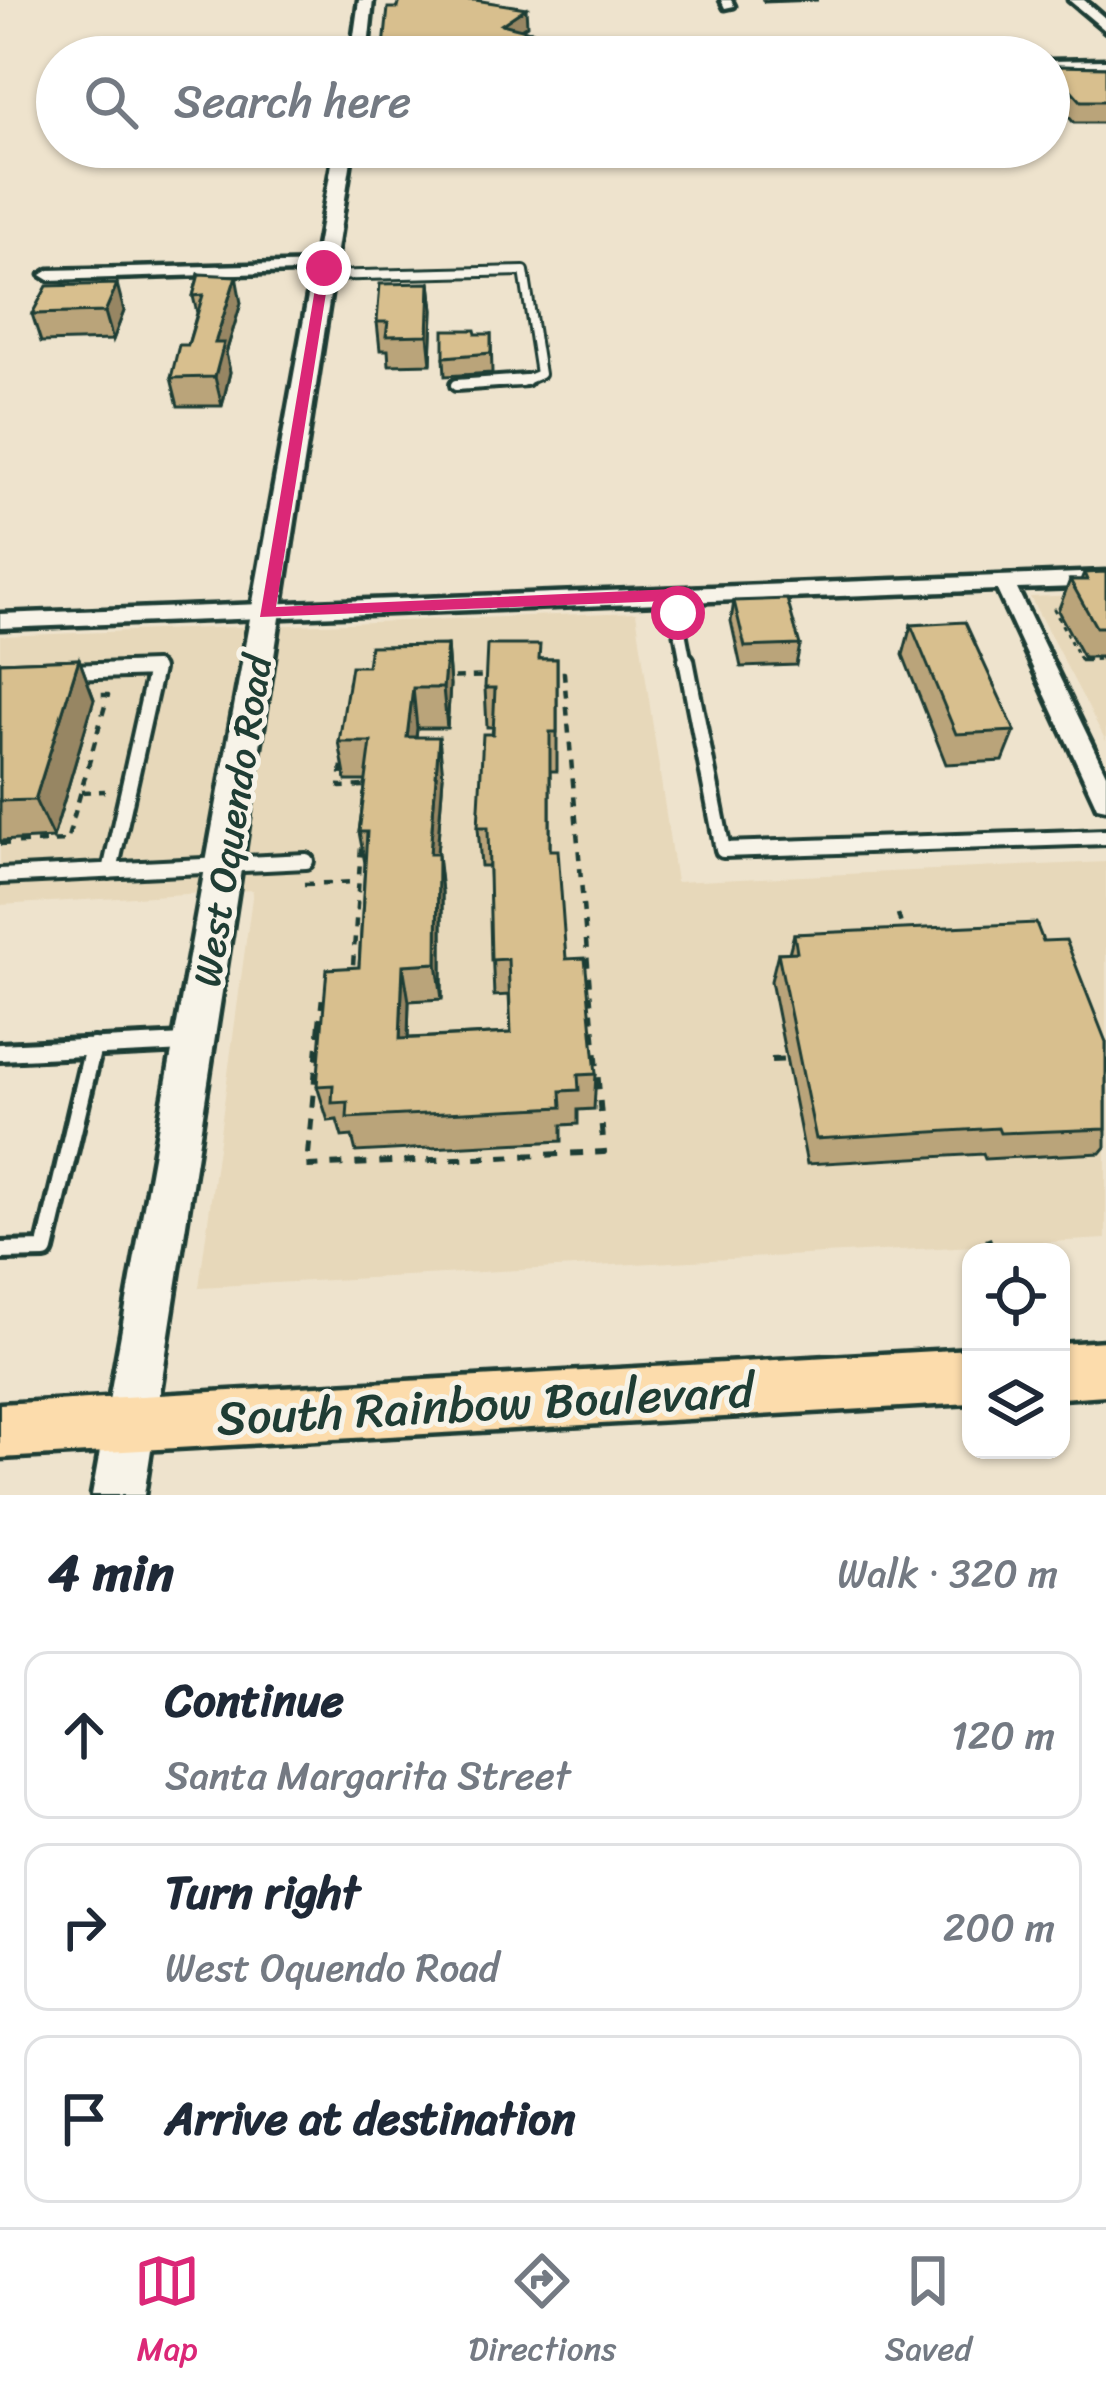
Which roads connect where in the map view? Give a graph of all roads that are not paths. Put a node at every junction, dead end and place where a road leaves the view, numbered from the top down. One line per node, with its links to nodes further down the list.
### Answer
1 (366, 0): 4 (street)
2 (1076, 0): 3 (street)
3 (1106, 27)
4 (362, 36)
5 (1106, 63): 6 (street)
6 (1070, 64)
7 (340, 168): 8 (street, West Oquendo Road)
8 (323, 272): 9 (street); 10 (lane); 14 (street, West Oquendo Road)
9 (49, 275)
10 (457, 385)
11 (1106, 579): 12 (street)
12 (1004, 583): 13 (street); 17 (street)
13 (674, 595): 14 (street); 18 (lane)
14 (266, 613): 15 (street); 20 (street, West Oquendo Road)
15 (0, 621)
16 (48, 672): 21 (lane)
17 (1106, 800)
18 (1106, 837)
19 (306, 861): 20 (lane)
20 (224, 866): 21 (lane); 23 (street, West Oquendo Road)
21 (110, 871): 22 (lane)
22 (0, 875)
23 (195, 1042): 24 (lane); 30 (street, West Oquendo Road)
24 (93, 1047): 25 (lane); 26 (lane)
25 (0, 1052)
26 (0, 1251)
27 (1106, 1368): 28 (main road)
28 (1070, 1370)
29 (962, 1377): 30 (main road, South Rainbow Boulevard)
30 (131, 1424): 31 (main road, South Rainbow Boulevard); 32 (street, West Oquendo Road)
31 (0, 1431)
32 (118, 1495)

